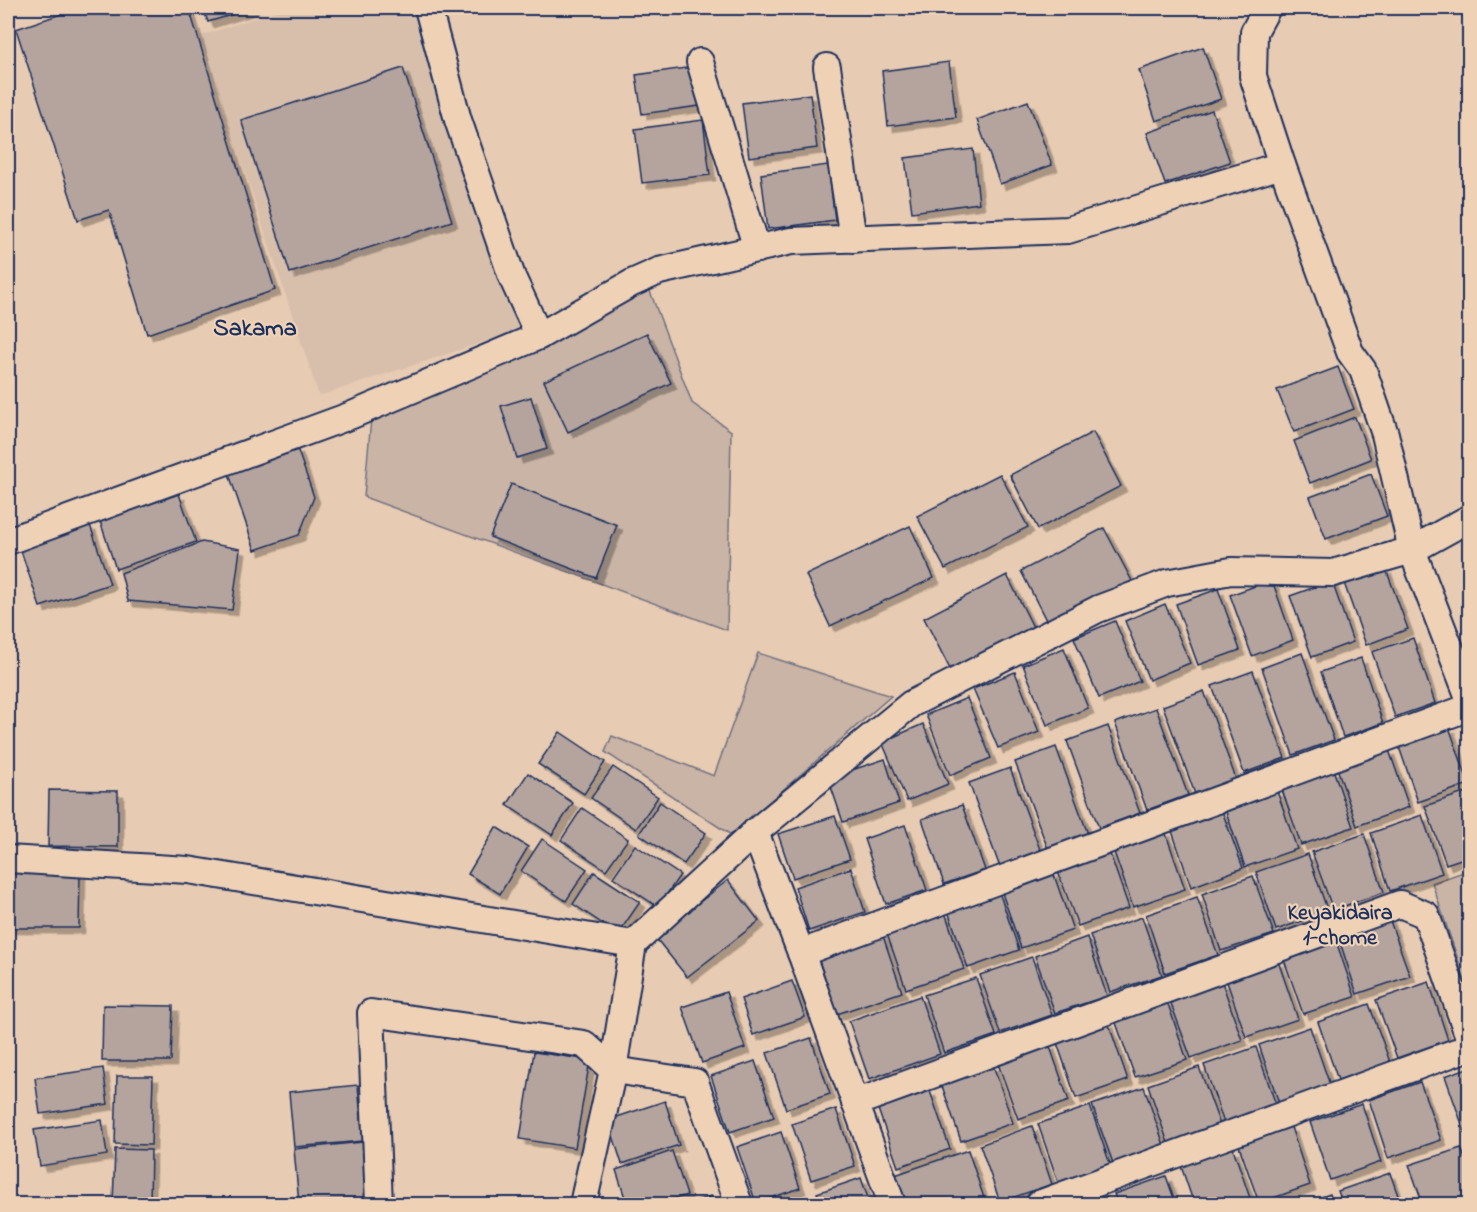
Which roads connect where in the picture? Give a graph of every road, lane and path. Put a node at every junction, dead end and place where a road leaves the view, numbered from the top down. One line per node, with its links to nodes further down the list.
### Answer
1 (428, 8): 8 (street)
2 (1267, 8): 5 (street)
3 (700, 62): 7 (street)
4 (827, 67): 6 (street)
5 (1282, 165): 6 (street); 11 (street)
6 (854, 239): 7 (street)
7 (757, 249): 8 (street)
8 (539, 336): 10 (street)
9 (1470, 518): 11 (street)
10 (8, 541)
11 (1412, 550): 12 (street); 14 (street)
12 (1470, 700)
13 (1470, 707): 17 (street)
14 (755, 832): 16 (street); 17 (street)
15 (8, 859): 16 (street)
16 (633, 944): 20 (street)
17 (801, 952): 21 (street)
18 (1470, 1040): 21 (street)
19 (1470, 1047): 26 (street)
20 (613, 1070): 22 (street); 23 (street); 24 (street)
21 (855, 1103): 25 (street)
22 (379, 1204)
23 (583, 1204)
24 (739, 1204)
25 (892, 1204)
26 (1039, 1204)

